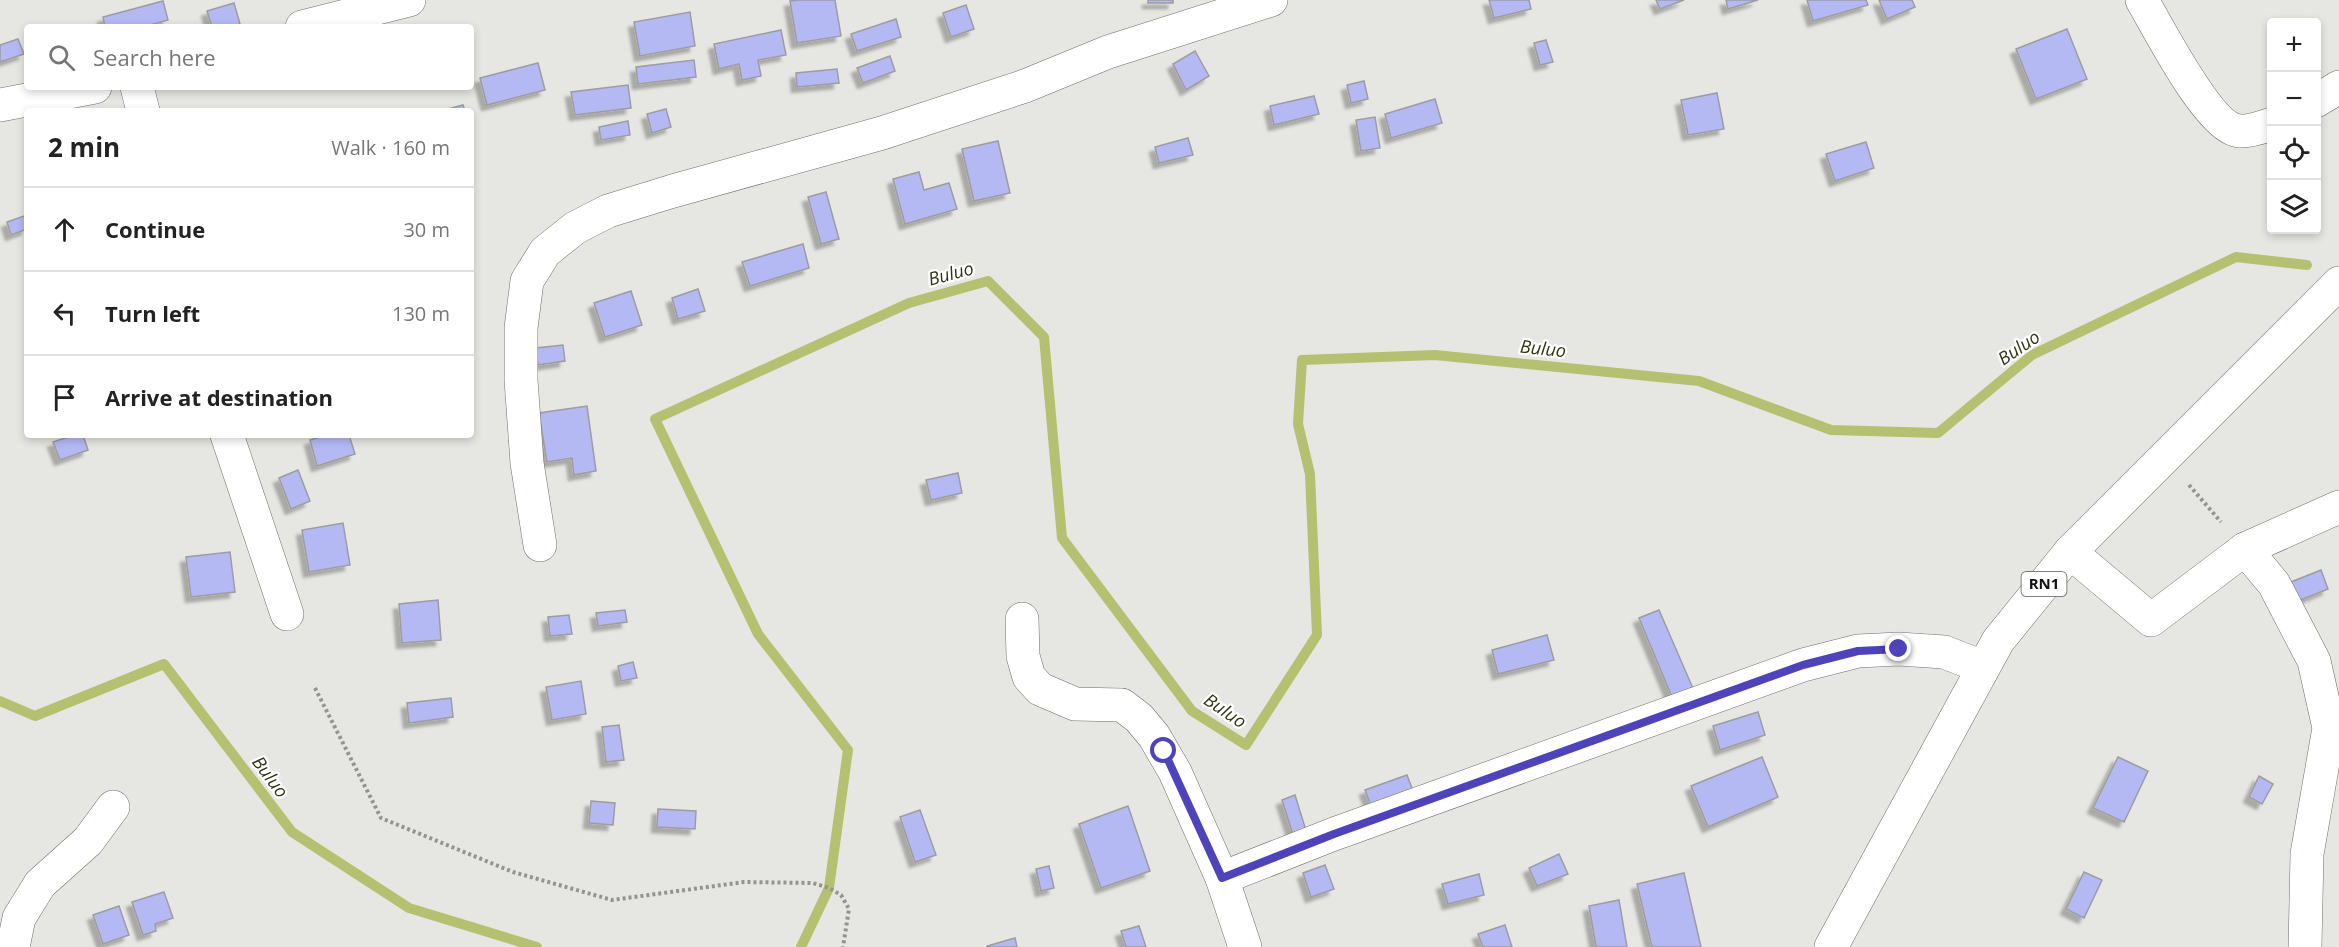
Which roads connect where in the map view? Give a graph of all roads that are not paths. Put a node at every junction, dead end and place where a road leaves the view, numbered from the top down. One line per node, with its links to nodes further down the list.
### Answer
1 (296, 0): 5 (main road)
2 (409, 0): 6 (main road)
3 (1271, 0): 17 (main road)
4 (2142, 0): 13 (main road)
5 (302, 24)
6 (315, 24)
7 (2339, 87): 10 (main road)
8 (79, 90): 11 (main road)
9 (137, 90): 12 (main road)
10 (2321, 98)
11 (0, 105)
12 (141, 108)
13 (2267, 125)
14 (2339, 283): 19 (main road, RN1)
15 (228, 438): 20 (main road)
16 (2339, 507): 18 (main road)
17 (540, 545)
18 (2245, 549): 19 (main road); 28 (main road)
19 (2070, 552): 22 (main road, RN1)
20 (287, 614)
21 (1022, 619): 24 (main road)
22 (1983, 667): 24 (main road); 27 (main road, RN1)
23 (113, 807): 25 (main road)
24 (1222, 878): 26 (main road)
25 (13, 947)
26 (1245, 947)
27 (1831, 947)
28 (2305, 947)

